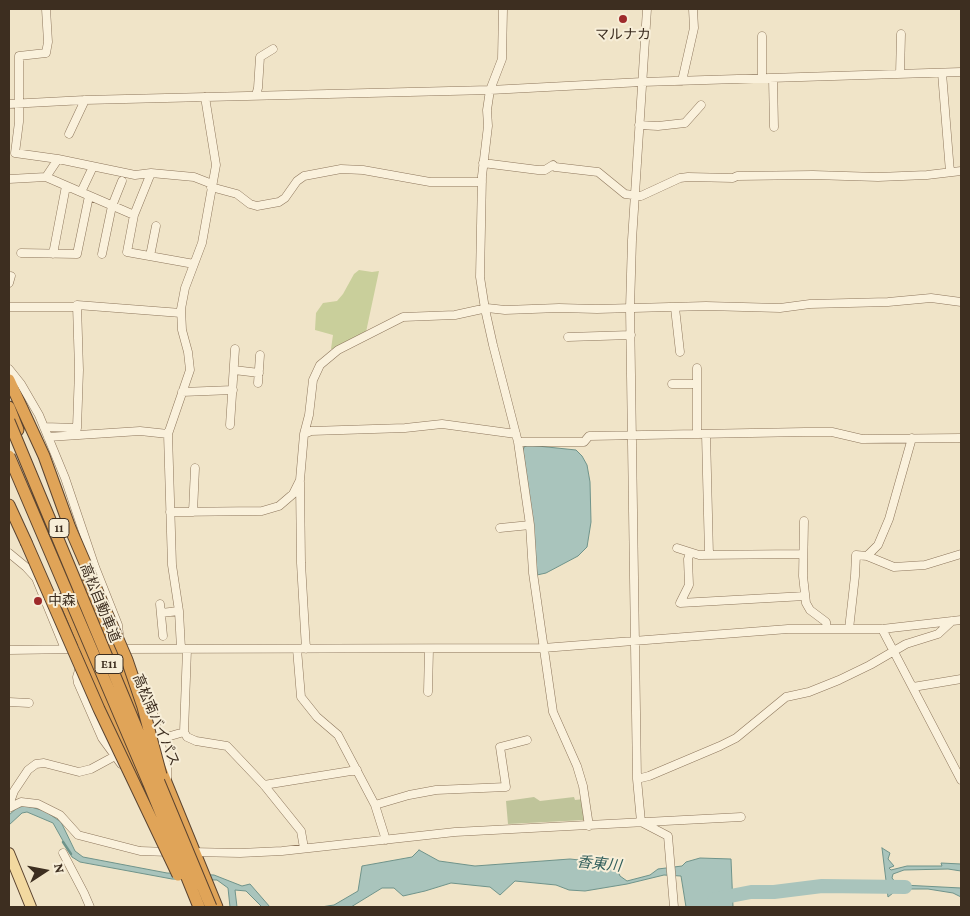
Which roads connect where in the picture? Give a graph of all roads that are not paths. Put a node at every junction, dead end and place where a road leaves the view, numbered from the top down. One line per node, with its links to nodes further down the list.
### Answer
1 (46, 9): 20 (street)
2 (503, 9): 15 (street)
3 (647, 9): 14 (street)
4 (693, 9): 13 (street)
5 (901, 34): 9 (street)
6 (762, 36): 11 (street)
7 (273, 49): 16 (street)
8 (942, 73): 9 (street); 10 (street); 29 (street)
9 (900, 74): 12 (street)
10 (960, 74)
11 (762, 78): 12 (street); 13 (street)
12 (773, 78): 23 (street)
13 (682, 81): 14 (street)
14 (642, 82): 15 (street); 22 (street)
15 (490, 90): 16 (street); 26 (street)
16 (256, 95): 17 (street)
17 (205, 97): 18 (street); 36 (street)
18 (85, 100): 20 (street); 24 (street)
19 (9, 104): 20 (street)
20 (19, 104): 25 (street)
21 (701, 105): 22 (street)
22 (639, 125): 38 (street)
23 (774, 127)
24 (68, 134)
25 (58, 159): 30 (street); 31 (street)
26 (484, 163): 34 (street); 38 (street)
27 (91, 171): 37 (street)
28 (961, 171): 29 (street)
29 (950, 172): 38 (street)
30 (151, 173): 36 (street); 41 (street)
31 (46, 177): 32 (street); 35 (street)
32 (9, 179)
33 (122, 181): 40 (street)
34 (482, 182): 36 (street); 53 (street)
35 (66, 186): 37 (street); 44 (street)
36 (211, 186): 47 (street)
37 (81, 192): 39 (street)
38 (635, 195): 51 (street)
39 (89, 196): 40 (street); 44 (street)
40 (112, 206): 41 (street); 45 (street)
41 (134, 215): 46 (street)
42 (156, 226): 46 (street)
43 (21, 253): 44 (street)
44 (53, 254)
45 (102, 254)
46 (150, 256): 47 (street)
47 (194, 264): 54 (street)
48 (961, 302): 52 (street)
49 (9, 307): 50 (street)
50 (77, 307): 54 (street); 74 (street)
51 (630, 308): 52 (street); 53 (street); 55 (street)
52 (675, 308): 58 (street)
53 (485, 309): 76 (street); 77 (street)
54 (181, 313): 69 (street)
55 (631, 335): 56 (street); 80 (street)
56 (568, 336)
57 (235, 349): 62 (street)
58 (680, 352)
59 (260, 355): 63 (street)
60 (698, 368): 67 (street)
61 (9, 369): 73 (street)
62 (234, 370): 63 (street); 68 (street)
63 (259, 373): 65 (street)
64 (9, 380): 138 (highway, bridge)
65 (258, 383)
66 (672, 384): 67 (street)
67 (697, 384): 78 (street)
68 (233, 390): 69 (street); 72 (street)
69 (182, 392): 75 (street)
70 (9, 407): 113 (highway, 高松南バイパス / 11)
71 (9, 421): 138 (highway, 高松自動車道 / E11, bridge)
72 (230, 425)
73 (44, 427): 74 (street); 81 (street)
74 (77, 432): 75 (street); 81 (street)
75 (168, 434): 89 (street)
76 (304, 434): 77 (street); 87 (street)
77 (516, 434): 84 (street)
78 (697, 434): 79 (street); 80 (street)
79 (706, 434): 82 (street); 99 (street)
80 (632, 436): 84 (street); 109 (street)
81 (48, 437): 113 (street)
82 (912, 438): 83 (street); 100 (street)
83 (961, 438)
84 (518, 442): 92 (street)
85 (9, 457): 112 (highway, 11); 150 (highway, 高松自動車道 / E11, bridge)
86 (195, 468): 90 (street)
87 (300, 480): 90 (street); 116 (street)
88 (9, 505): 150 (highway, bridge)
89 (170, 512): 90 (street); 102 (street)
90 (193, 512)
91 (804, 521): 97 (street)
92 (530, 525): 93 (street); 110 (street)
93 (500, 528)
94 (677, 548): 96 (street)
95 (9, 553): 111 (street)
96 (690, 553): 99 (street); 101 (street)
97 (802, 554): 99 (street); 101 (street)
98 (961, 554): 100 (street)
99 (709, 555)
100 (867, 556): 106 (street)
101 (805, 596): 105 (street)
102 (179, 610): 108 (street); 114 (street)
103 (961, 620): 104 (street)
104 (952, 621): 107 (street); 119 (street)
105 (828, 629): 106 (street); 109 (street)
106 (849, 629): 107 (street)
107 (882, 629): 119 (street)
108 (163, 636)
109 (635, 640): 110 (street); 131 (street)
110 (543, 648): 117 (street); 141 (street)
111 (65, 649): 112 (street); 118 (street)
112 (84, 649): 113 (street); 129 (street); 137 (highway, 11)
113 (110, 649): 114 (street); 121 (highway, 高松南バイパス / 11)
114 (184, 649): 115 (street); 126 (street)
115 (297, 649): 116 (street); 130 (street)
116 (306, 649): 117 (street)
117 (429, 649): 123 (street)
118 (9, 650)
119 (894, 651): 122 (street); 131 (street)
120 (961, 679): 122 (street)
121 (125, 685): 127 (street); 133 (highway, 高松南バイパス / 11)
122 (912, 687): 132 (street)
123 (428, 692)
124 (9, 702): 125 (street)
125 (29, 703)
126 (184, 732): 127 (street); 134 (street)
127 (160, 739): 133 (street)
128 (527, 740): 135 (street)
129 (115, 756): 136 (street); 137 (street)
130 (357, 770): 134 (street); 135 (street)
131 (637, 779): 140 (street)
132 (961, 780)
133 (166, 781): 145 (highway, 高松南バイパス / 11)
134 (264, 785): 143 (street)
135 (375, 805): 142 (street)
136 (9, 806): 144 (street)
137 (153, 808): 144 (highway, 11)
138 (172, 816): 151 (highway, 高松自動車道 / E11, bridge)
139 (741, 817): 140 (street)
140 (641, 822): 141 (street); 153 (street)
141 (590, 826): 142 (street)
142 (386, 840): 143 (street)
143 (304, 848): 145 (street)
144 (171, 852): 145 (street); 150 (highway, 11, bridge)
145 (195, 852): 152 (highway, 高松南バイパス / 11)
146 (9, 853): 148 (main road)
147 (63, 853): 149 (street)
148 (31, 907)
149 (90, 907)
150 (197, 907)
151 (211, 907)
152 (217, 907)
153 (674, 907)

